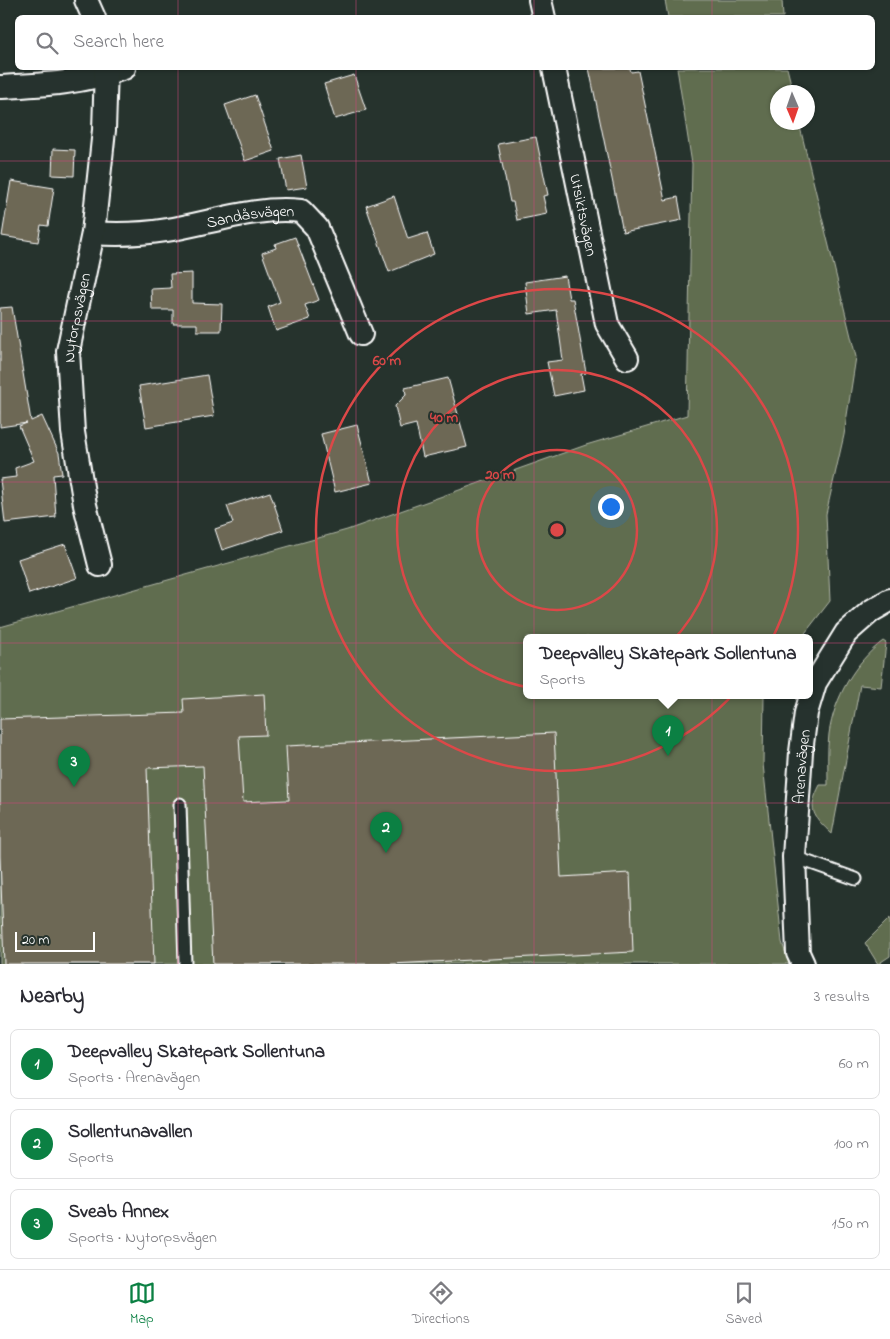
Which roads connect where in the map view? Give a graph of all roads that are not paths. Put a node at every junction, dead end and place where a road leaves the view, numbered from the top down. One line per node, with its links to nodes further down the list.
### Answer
1 (86, 0): 3 (street)
2 (540, 0): 4 (street)
3 (93, 15)
4 (543, 15)
5 (112, 70): 7 (street); 8 (street, Nytorpsvägen)
6 (554, 70): 10 (street, Utsiktsvägen)
7 (0, 87)
8 (93, 234): 9 (street, Sandåsvägen); 11 (street, Nytorpsvägen)
9 (361, 334)
10 (627, 358)
11 (100, 566)
12 (890, 600): 13 (street, Arenavägen)
13 (813, 690)
14 (810, 699): 16 (street, Arenavägen)
15 (180, 804): 18 (lane)
16 (794, 857): 17 (lane); 19 (street, Arenavägen)
17 (856, 879)
18 (185, 964)
19 (803, 964)

